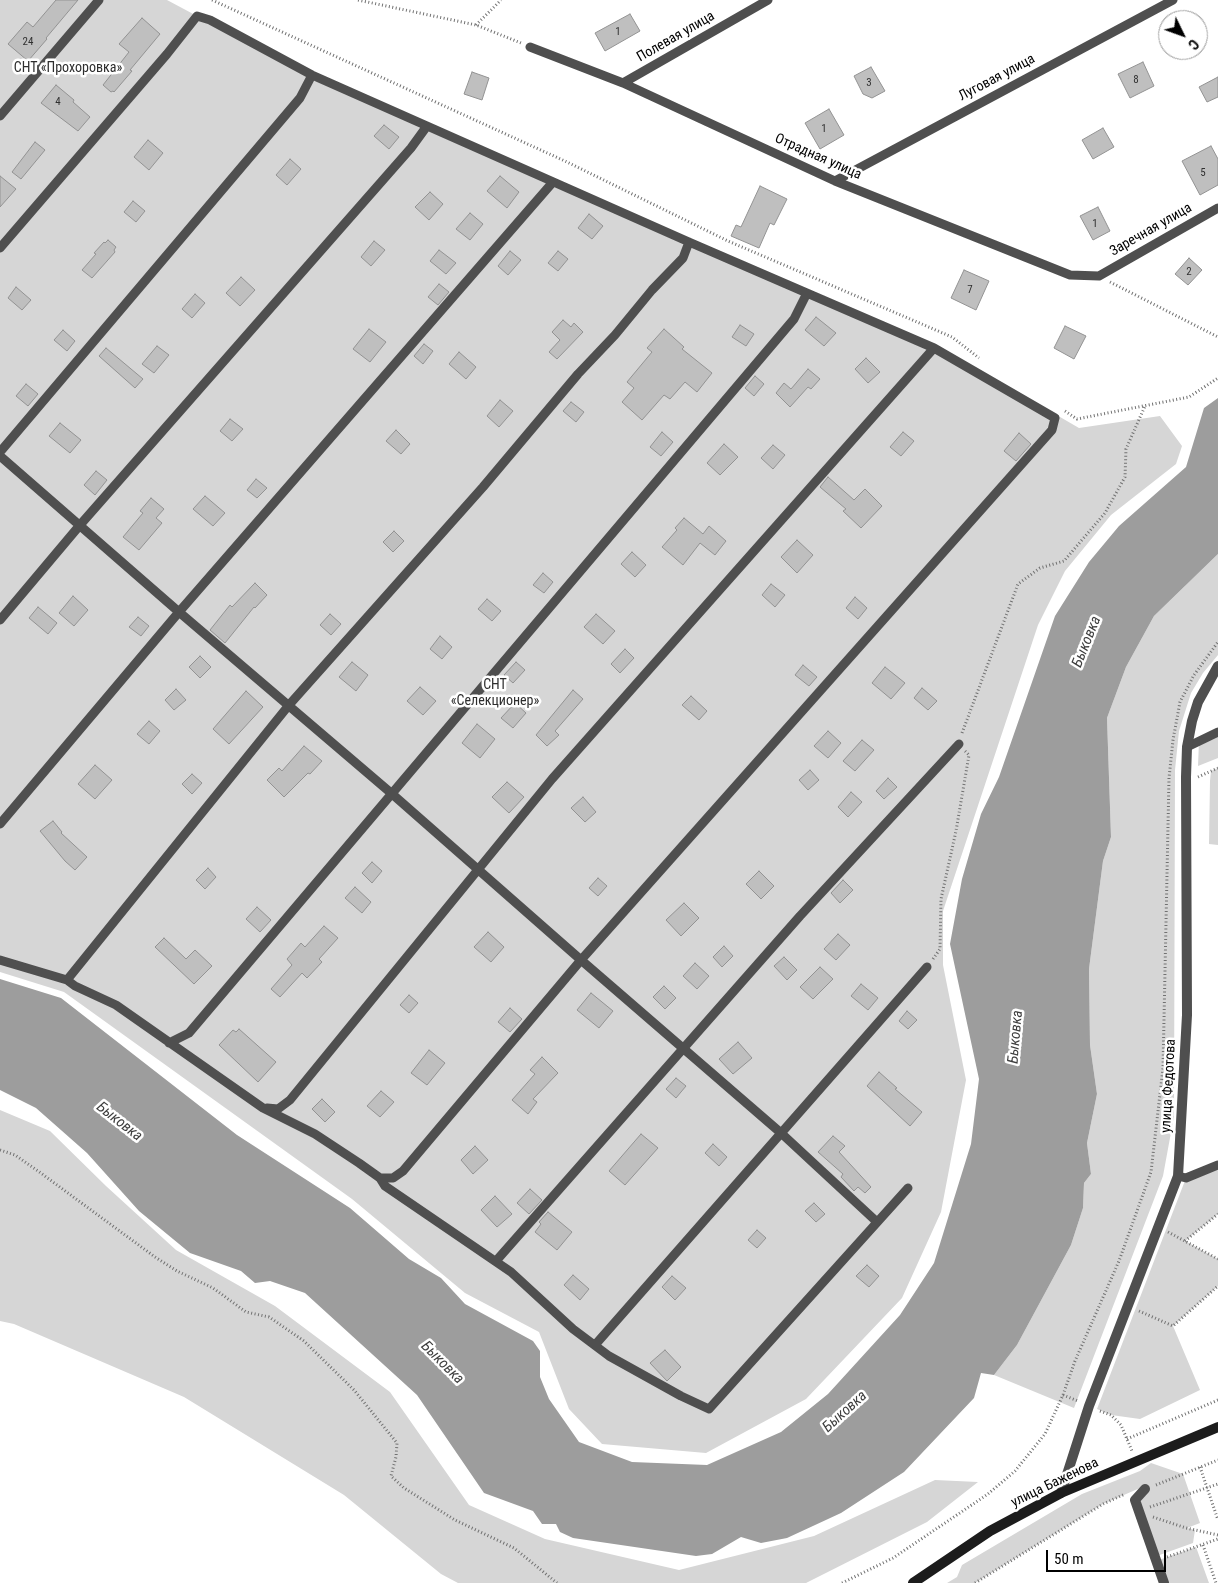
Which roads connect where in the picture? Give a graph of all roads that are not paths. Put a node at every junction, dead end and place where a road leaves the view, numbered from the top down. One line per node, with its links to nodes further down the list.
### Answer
1 (98, 0): 7 (lane)
2 (768, 0): 6 (lane, Полевая улица)
3 (1173, 0): 9 (lane, Луговая улица)
4 (530, 47): 6 (lane, Отрадная улица)
5 (312, 74): 8 (lane); 13 (lane); 17 (lane)
6 (624, 83): 9 (lane, Отрадная улица)
7 (0, 116)
8 (427, 126): 10 (lane); 19 (lane)
9 (835, 181): 14 (lane, Отрадная улица)
10 (553, 182): 12 (lane); 20 (lane)
11 (1218, 208): 14 (lane, Заречная улица)
12 (689, 242): 15 (lane); 23 (lane)
13 (0, 248)
14 (1099, 276)
15 (807, 293): 16 (lane); 27 (lane)
16 (934, 348): 29 (lane); 31 (lane)
17 (0, 452)
18 (0, 456): 19 (lane)
19 (80, 525): 20 (lane); 21 (lane)
20 (180, 612): 23 (lane); 28 (lane)
21 (0, 620)
22 (1218, 666): 26 (street, улица Федотова)
23 (289, 705): 27 (lane); 33 (lane)
24 (1218, 732): 26 (lane)
25 (959, 744): 35 (lane)
26 (1187, 747): 39 (street, улица Федотова)
27 (391, 793): 29 (lane); 34 (lane)
28 (0, 824)
29 (478, 871): 31 (lane); 36 (lane)
30 (0, 960): 33 (lane)
31 (580, 960): 35 (lane); 40 (lane)
32 (927, 967): 37 (lane)
33 (67, 980): 34 (lane)
34 (169, 1043): 36 (lane)
35 (684, 1049): 37 (lane); 43 (lane)
36 (263, 1108): 40 (lane)
37 (781, 1133): 42 (lane); 44 (lane)
38 (1218, 1165): 39 (lane)
39 (1178, 1176): 47 (street, улица Федотова)
40 (380, 1178): 43 (lane)
41 (908, 1188): 42 (lane)
42 (877, 1222): 44 (lane)
43 (496, 1261): 44 (lane)
44 (595, 1345)
45 (1218, 1427): 47 (street, улица Баженова)
46 (1145, 1489): 49 (street)
47 (1061, 1492): 48 (street, улица Баженова)
48 (914, 1583)
49 (1164, 1583)

